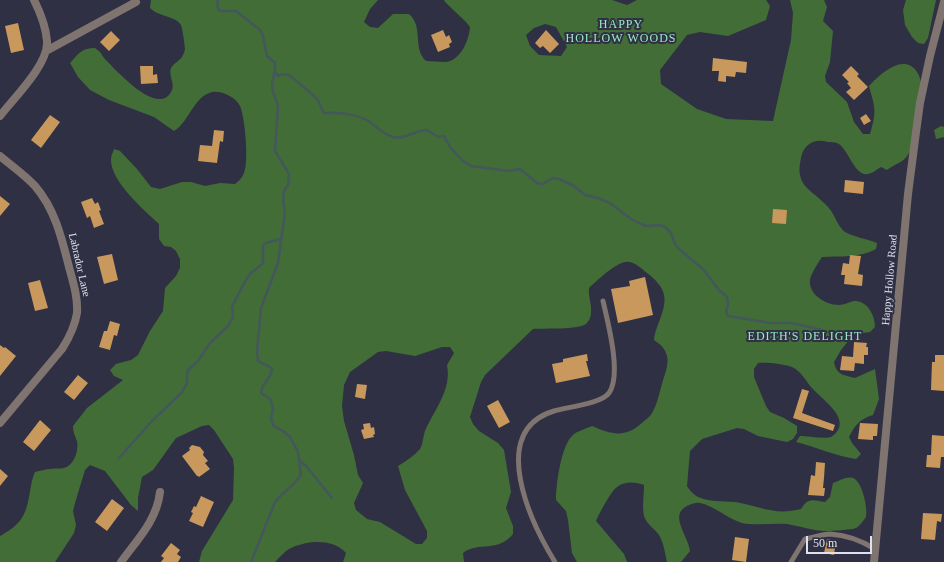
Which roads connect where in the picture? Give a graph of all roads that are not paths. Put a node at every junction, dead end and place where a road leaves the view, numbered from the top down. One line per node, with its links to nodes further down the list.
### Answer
1 (34, 0): 4 (street)
2 (136, 2): 4 (street)
3 (944, 2): 10 (street, Happy Hollow Road)
4 (46, 51): 5 (street)
5 (0, 116)
6 (0, 156): 8 (street, Labrador Lane)
7 (603, 301): 12 (lane)
8 (0, 423)
9 (160, 492): 11 (street)
10 (876, 549): 13 (lane); 14 (street, Happy Hollow Road)
11 (121, 562)
12 (555, 562)
13 (791, 562)
14 (874, 562)

